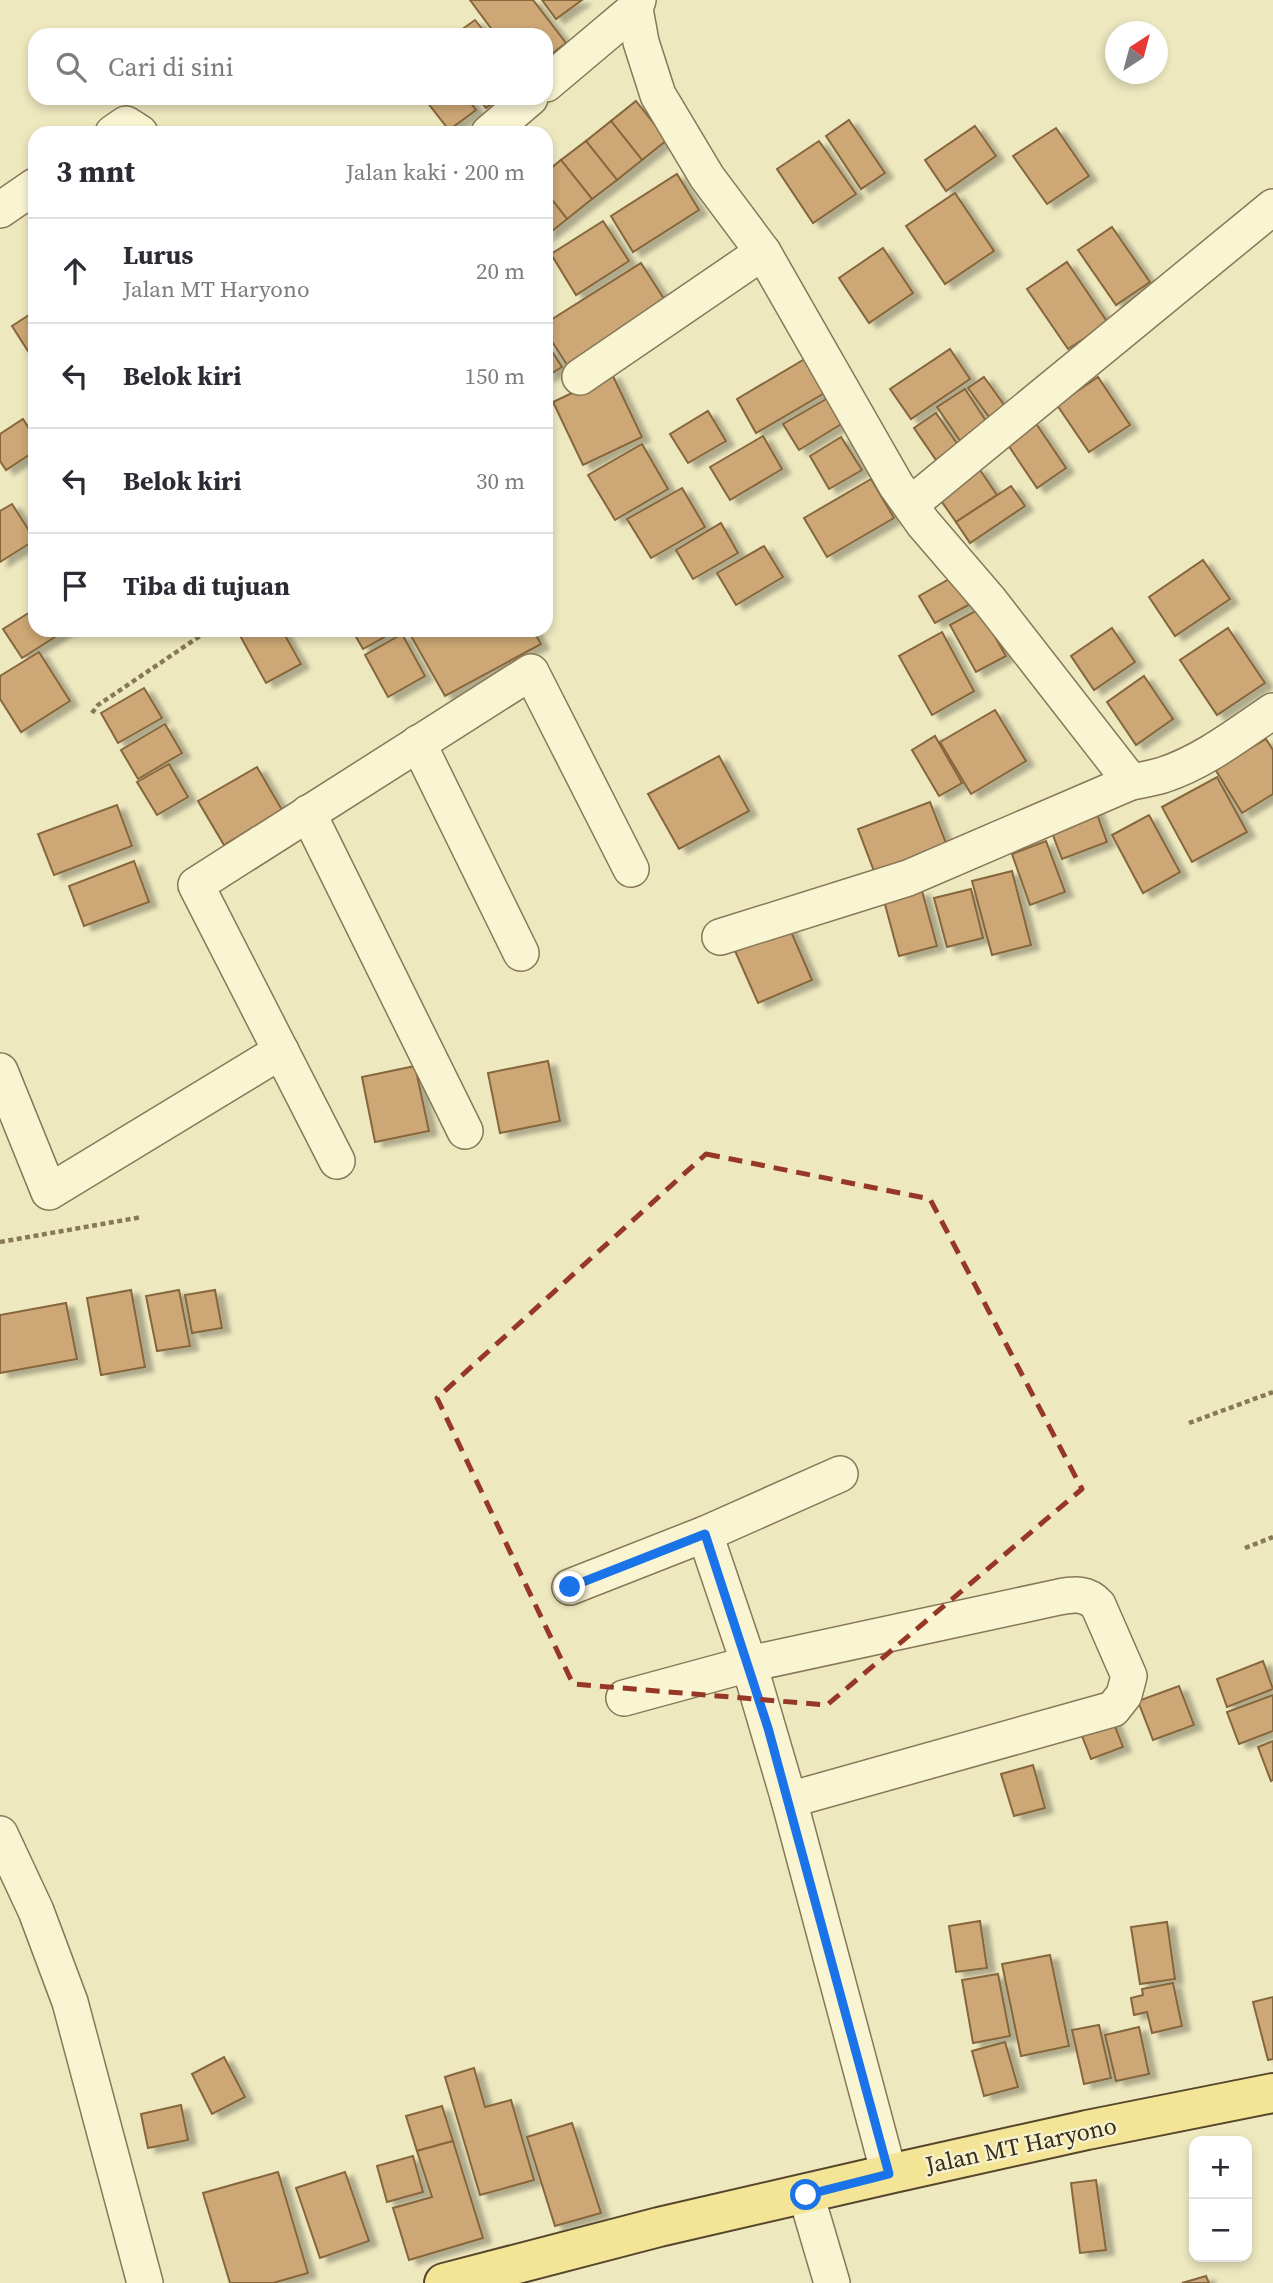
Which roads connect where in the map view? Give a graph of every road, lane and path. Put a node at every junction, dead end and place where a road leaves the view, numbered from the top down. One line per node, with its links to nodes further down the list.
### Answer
1 (636, 4): 2 (street); 8 (street)
2 (553, 79)
3 (522, 105): 4 (street)
4 (497, 126)
5 (28, 191): 7 (street)
6 (1273, 207): 10 (street)
7 (0, 210)
8 (763, 252): 9 (street); 10 (street)
9 (580, 377)
10 (911, 504): 15 (street)
11 (199, 637): 13 (path)
12 (1273, 710): 15 (street)
13 (92, 713)
14 (418, 743): 16 (street); 17 (street); 19 (street)
15 (1131, 782): 18 (street)
16 (308, 813): 20 (street); 22 (street)
17 (631, 869)
18 (720, 937)
19 (521, 953)
20 (281, 1051): 21 (street); 23 (street)
21 (0, 1071)
22 (465, 1131)
23 (337, 1161)
24 (142, 1217): 25 (path)
25 (0, 1242)
26 (1273, 1392): 27 (path)
27 (1189, 1423)
28 (840, 1474): 29 (street)
29 (705, 1534): 32 (street); 33 (street)
30 (1273, 1537): 31 (path)
31 (1245, 1548)
32 (570, 1587)
33 (749, 1664): 34 (street); 35 (street); 35 (street)
34 (624, 1698)
35 (789, 1800): 38 (street)
36 (0, 1834): 40 (street)
37 (1273, 2093): 38 (main road, Jalan MT Haryono)
38 (889, 2174): 39 (main road, Jalan MT Haryono)
39 (806, 2195): 41 (main road, Jalan MT Haryono); 42 (street)
40 (145, 2283)
41 (444, 2283)
42 (832, 2283)

